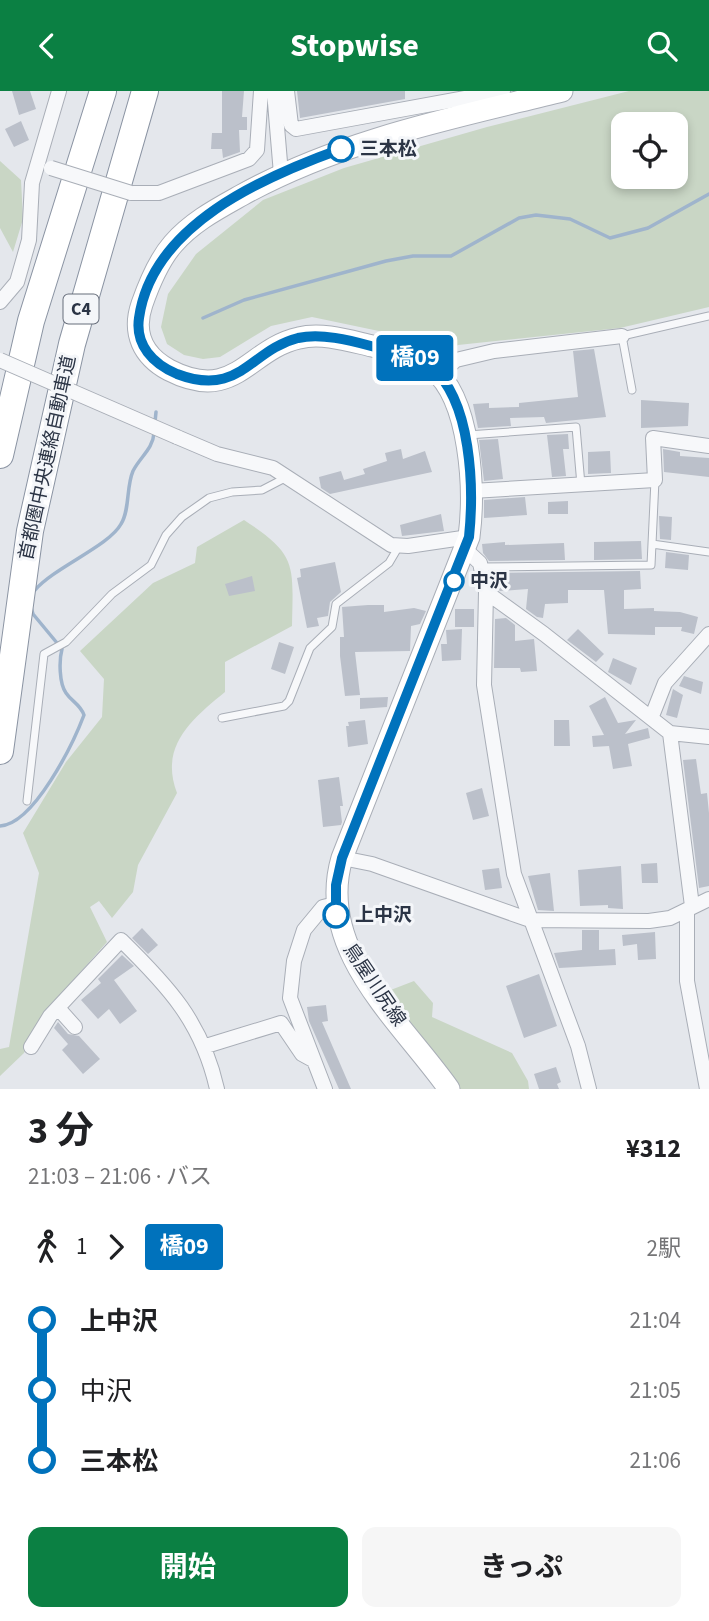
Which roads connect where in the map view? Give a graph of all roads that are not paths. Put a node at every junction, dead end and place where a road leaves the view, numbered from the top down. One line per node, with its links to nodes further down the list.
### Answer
1 (58, 91): 10 (street)
2 (103, 91): 20 (highway, C4)
3 (145, 91): 36 (highway, 首都圏中央連絡自動車道 / C4)
4 (261, 91): 10 (street, bridge)
5 (274, 91): 11 (street)
6 (287, 91): 9 (street)
7 (503, 91): 9 (street)
8 (550, 92): 11 (main road)
9 (451, 96)
10 (45, 166): 12 (street)
11 (281, 174): 16 (main road)
12 (0, 302)
13 (709, 316): 14 (lane)
14 (622, 336): 16 (street); 17 (lane)
15 (0, 361): 21 (street, bridge)
16 (439, 374): 18 (main road, 鳥屋川尻線)
17 (632, 390)
18 (464, 436): 23 (lane); 24 (main road, 鳥屋川尻線)
19 (709, 446): 22 (street)
20 (0, 455)
21 (288, 476): 27 (street); 37 (lane)
22 (655, 480): 23 (street); 26 (lane)
23 (581, 486): 24 (street)
24 (472, 491): 25 (main road, 鳥屋川尻線)
25 (467, 544): 27 (street); 29 (street); 38 (main road, 鳥屋川尻線)
26 (652, 544): 28 (lane); 29 (lane)
27 (399, 547): 33 (lane)
28 (709, 552)
29 (481, 567): 30 (street)
30 (486, 592): 32 (street); 42 (street)
31 (709, 634): 32 (street)
32 (652, 716): 34 (street)
33 (222, 719)
34 (670, 733): 35 (street); 41 (street)
35 (709, 737)
36 (0, 751)
37 (27, 801)
38 (342, 858): 40 (main road, 鳥屋川尻線); 42 (street)
39 (709, 899): 41 (street)
40 (335, 904): 47 (street); 50 (main road, 鳥屋川尻線)
41 (689, 908): 42 (street); 52 (street)
42 (530, 919): 51 (street)
43 (58, 1008): 44 (street); 45 (street); 46 (street)
44 (75, 1027)
45 (206, 1046): 47 (street); 48 (street)
46 (31, 1047)
47 (314, 1061): 49 (street)
48 (217, 1089)
49 (325, 1089)
50 (449, 1089)
51 (589, 1089)
52 (707, 1089)

